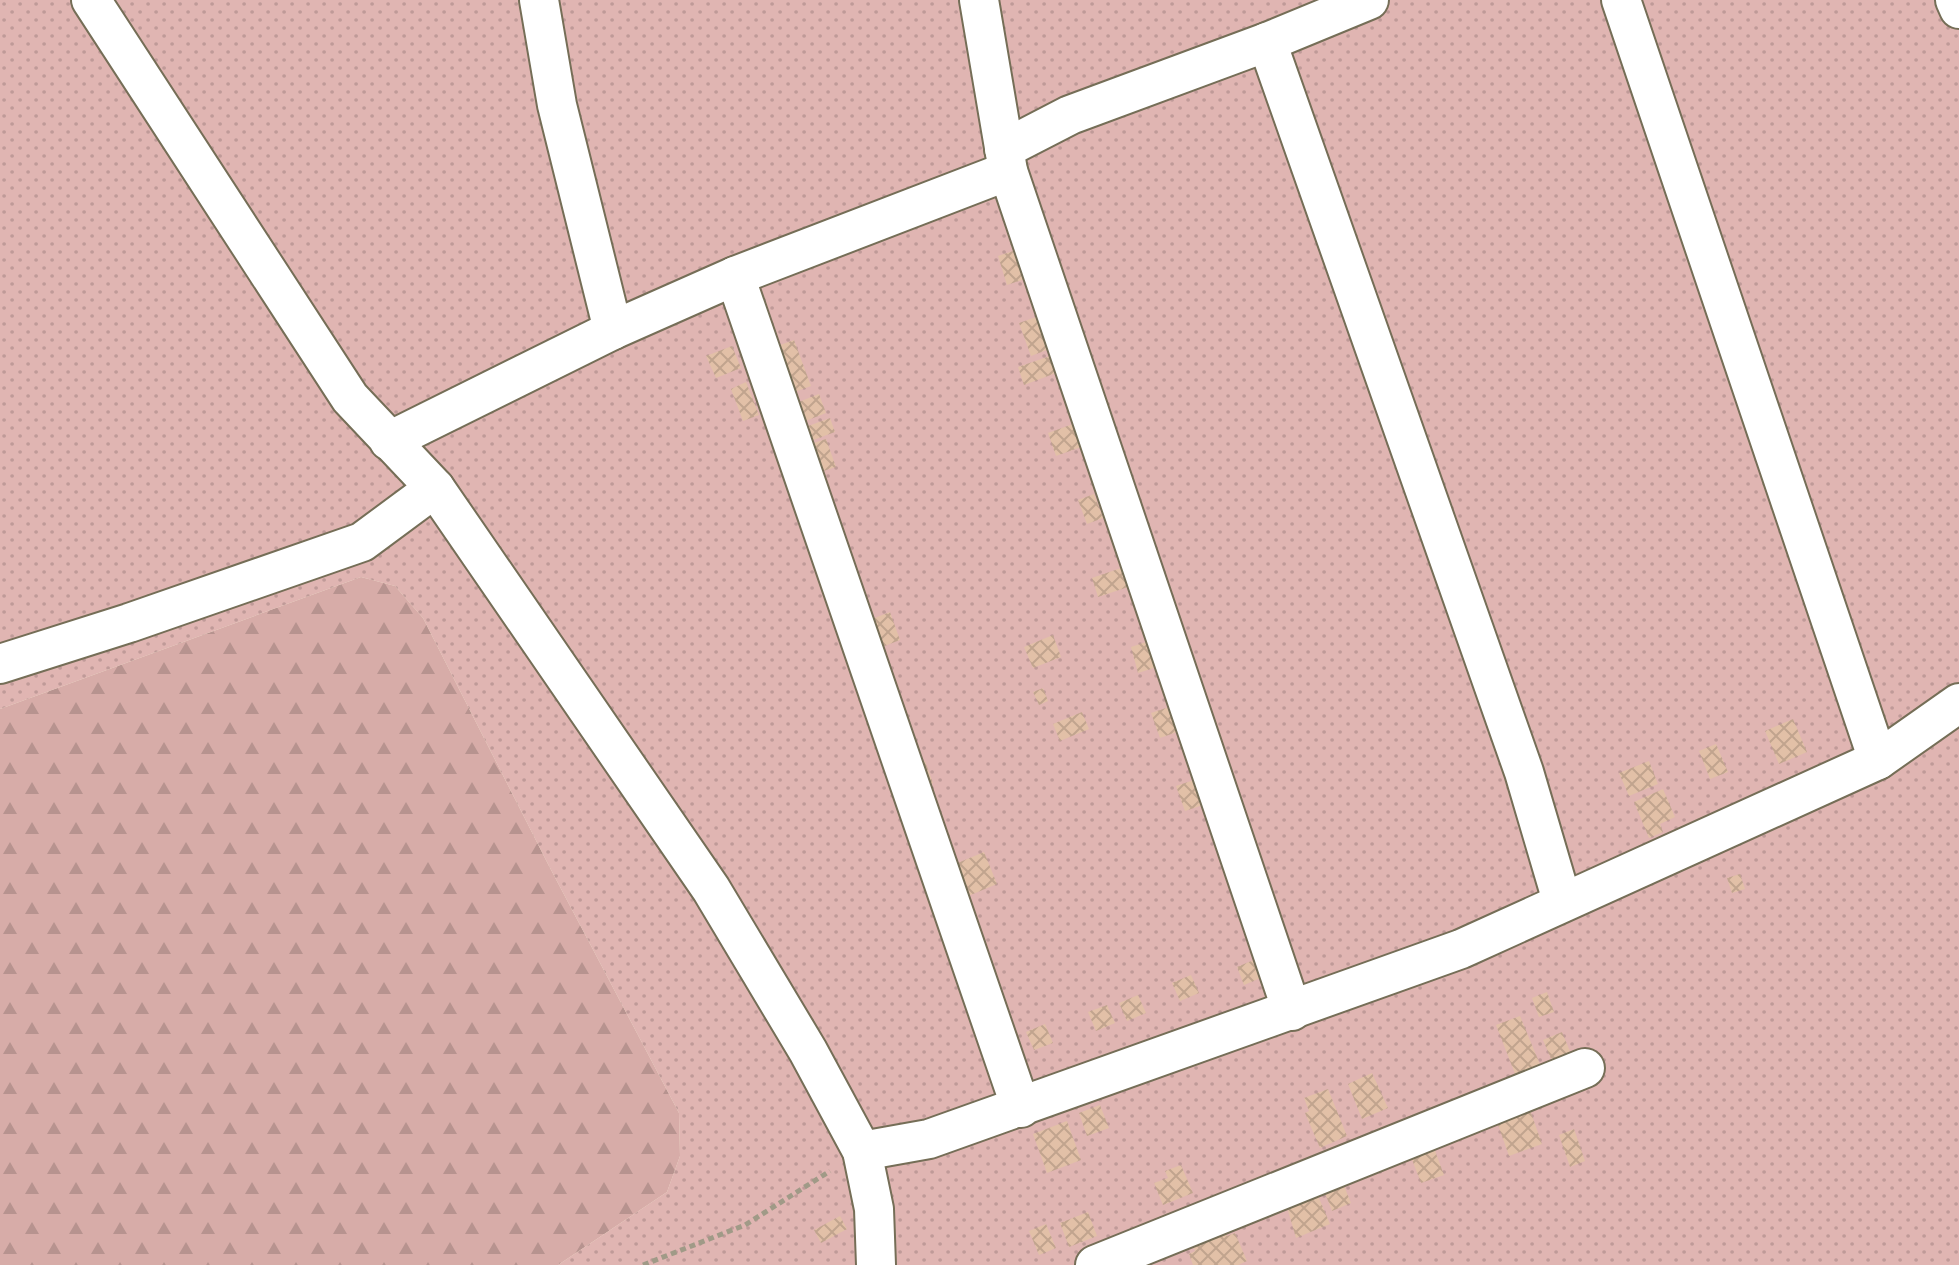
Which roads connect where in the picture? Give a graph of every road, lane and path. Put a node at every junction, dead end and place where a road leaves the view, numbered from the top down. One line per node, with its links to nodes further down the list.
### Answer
1 (91, 0): 12 (lane)
2 (539, 0): 11 (lane)
3 (979, 0): 9 (lane)
4 (1369, 0): 8 (lane)
5 (1621, 0): 16 (lane)
6 (1955, 0): 7 (lane)
7 (1959, 9)
8 (1267, 42): 9 (lane); 17 (lane)
9 (1006, 160): 10 (lane); 18 (lane)
10 (735, 276): 11 (lane); 20 (lane)
11 (613, 330): 12 (lane)
12 (389, 441): 13 (lane)
13 (435, 488): 14 (lane); 21 (lane)
14 (0, 664)
15 (1959, 703): 16 (lane)
16 (1878, 760): 17 (lane)
17 (1562, 901): 18 (lane)
18 (1292, 1011): 20 (lane)
19 (1585, 1068): 24 (lane)
20 (1021, 1108): 21 (lane)
21 (862, 1151): 22 (path); 23 (lane)
22 (643, 1265)
23 (876, 1265)
24 (1095, 1265)

